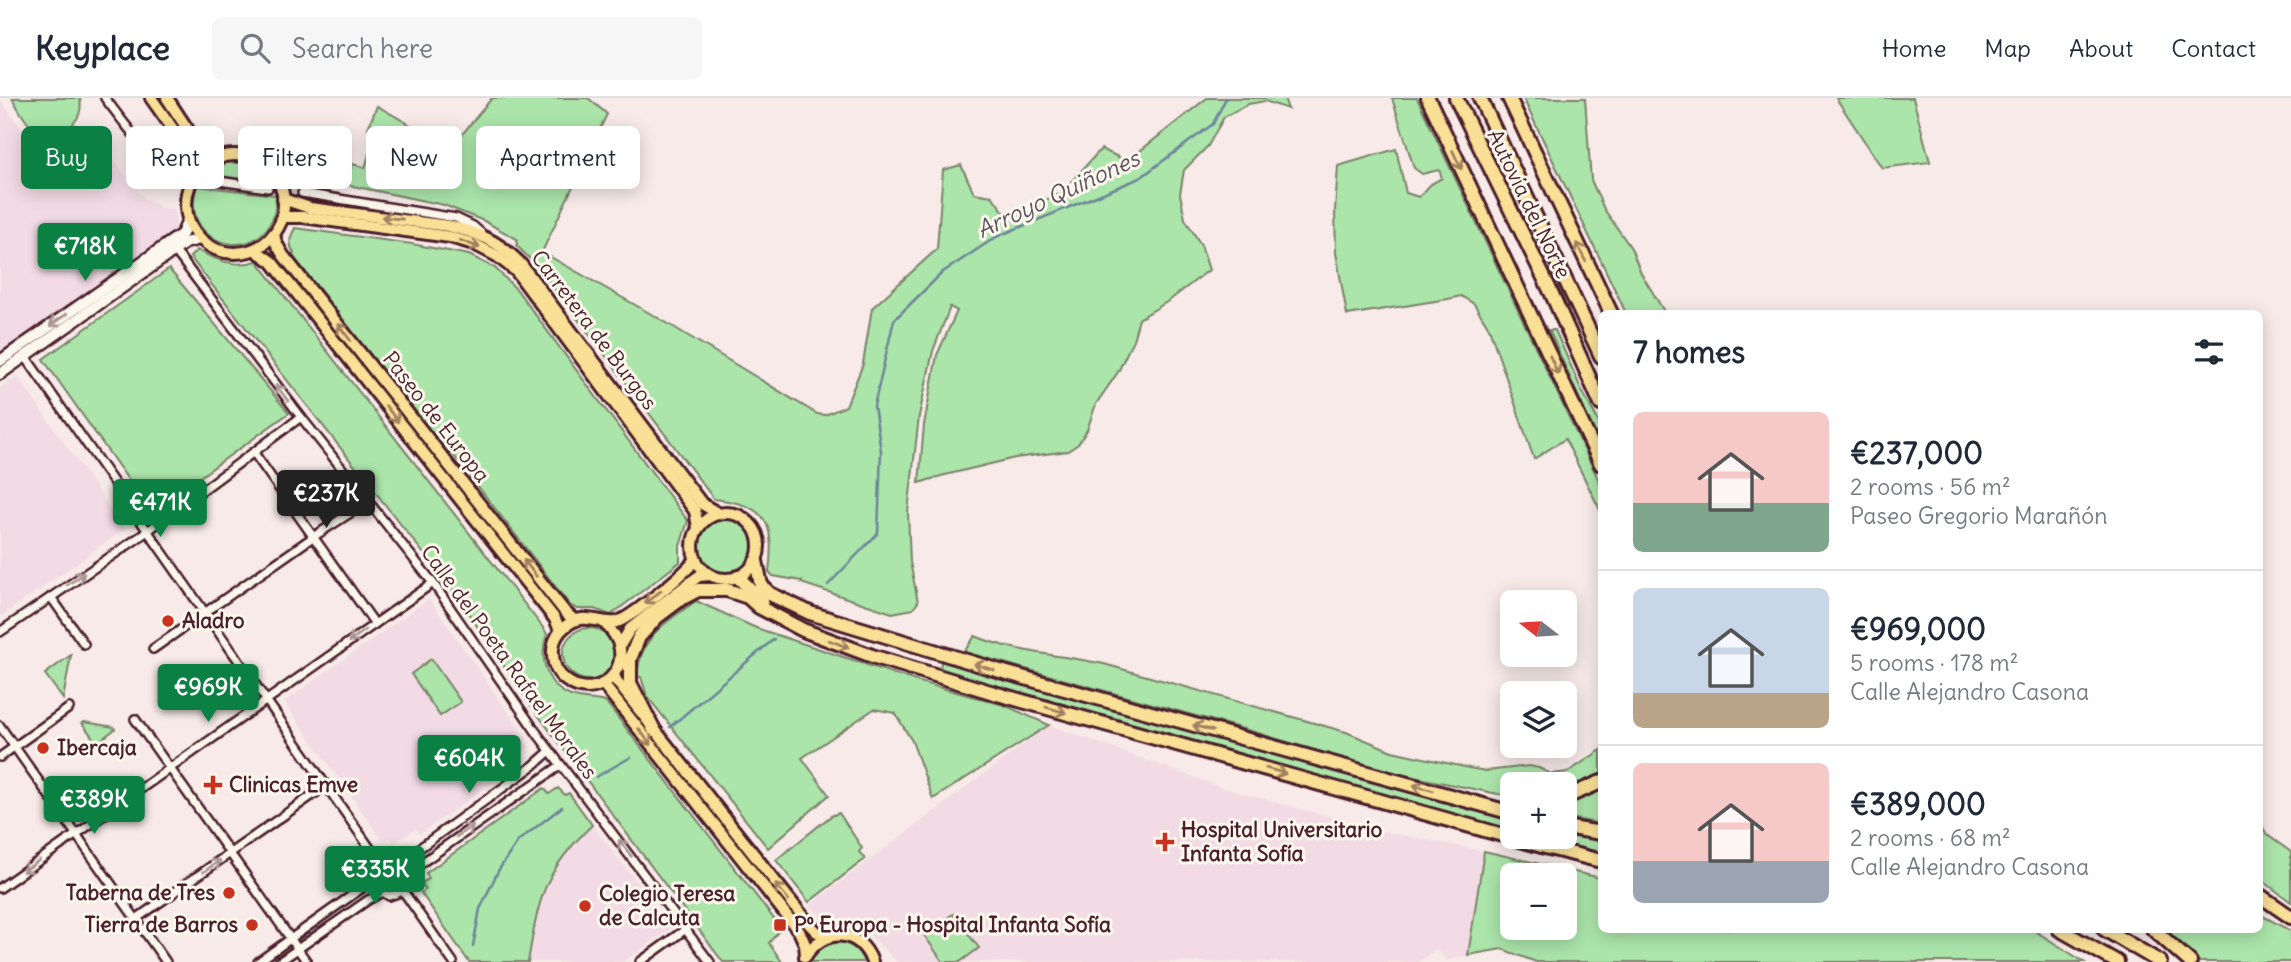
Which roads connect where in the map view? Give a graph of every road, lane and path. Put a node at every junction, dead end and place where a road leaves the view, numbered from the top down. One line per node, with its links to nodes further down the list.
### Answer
1 (105, 98): 8 (street)
2 (151, 98): 9 (main road)
3 (167, 98): 10 (main road)
4 (1428, 98): 30 (highway, one-way to 30)
5 (1456, 98): 27 (highway, Autovía del Norte)
6 (1480, 98): 23 (highway, Autovía del Norte)
7 (1509, 98): 22 (highway, one-way to 7)
8 (128, 126)
9 (171, 126)
10 (185, 126)
11 (224, 157): 14 (main road)
12 (189, 189): 16 (main road)
13 (302, 193): 18 (street)
14 (283, 198): 15 (main road); 18 (main road, Carretera de Burgos, one-way to 14)
15 (282, 217): 17 (main road); 33 (main road, Carretera de Burgos, one-way to 33)
16 (188, 220): 19 (main road); 25 (street, one-way to 25)
17 (274, 233): 20 (main road); 44 (main road, Paseo de Europa, one-way to 17)
18 (486, 238): 32 (main road, Carretera de Burgos)
19 (200, 239): 20 (main road); 21 (street)
20 (254, 249): 47 (main road, Paseo de Europa, one-way to 47)
21 (175, 251): 24 (street); 28 (street, Calle del Poeta Rafael Morales, one-way to 21)
22 (1610, 310)
23 (1598, 350)
24 (25, 356): 26 (street); 34 (street)
25 (0, 361)
26 (0, 374)
27 (1598, 397)
28 (301, 417): 29 (street); 40 (street, Calle del Poeta Rafael Morales)
29 (254, 453): 34 (street); 35 (street)
30 (1598, 458)
31 (361, 506): 35 (street)
32 (719, 513): 33 (main road); 37 (main road)
33 (698, 528): 36 (main road)
34 (147, 531): 41 (street, one-way to 34); 42 (street)
35 (313, 537): 42 (street); 46 (street)
36 (695, 559): 38 (main road); 45 (main road, one-way to 45)
37 (756, 561): 39 (main road); 67 (highway, one-way to 37)
38 (710, 575): 39 (main road); 50 (main road)
39 (738, 577): 43 (highway)
40 (433, 583): 46 (street); 60 (street, Calle del Poeta Rafael Morales)
41 (51, 597): 48 (street); 49 (street)
42 (204, 613): 51 (street); 54 (street)
43 (777, 616): 58 (highway); 76 (highway, one-way to 76)
44 (574, 620): 45 (main road); 47 (main road)
45 (603, 622): 50 (main road)
46 (375, 624): 54 (street, one-way to 54)
47 (560, 631): 53 (main road)
48 (0, 632)
49 (84, 644)
50 (621, 644): 52 (main road)
51 (153, 649)
52 (614, 675): 53 (main road); 58 (main road)
53 (603, 684): 94 (main road, one-way to 94)
54 (266, 700): 63 (street); 65 (street)
55 (69, 708): 59 (street)
56 (135, 719): 63 (street)
57 (0, 726): 59 (street)
58 (654, 730): 91 (main road, one-way to 58)
59 (14, 747): 61 (street); 72 (street)
60 (550, 751): 62 (street, Calle del Poeta Rafael Morales); 74 (street)
61 (0, 757)
62 (561, 765): 77 (street, one-way to 62); 87 (street, Calle del Poeta Rafael Morales, one-way to 62)
63 (170, 768): 72 (street); 73 (street)
64 (1598, 783): 66 (highway)
65 (327, 785): 73 (street); 75 (street)
66 (1577, 792)
67 (1460, 799): 68 (highway); 69 (highway)
68 (1500, 801)
69 (1500, 810)
70 (1577, 829): 71 (highway)
71 (1598, 833)
72 (76, 834): 79 (street, one-way to 79); 86 (street)
73 (230, 854): 86 (street, one-way to 73); 92 (street)
74 (401, 859): 75 (street); 77 (street)
75 (379, 860): 78 (street)
76 (1598, 860)
77 (410, 871): 80 (street)
78 (372, 874): 81 (street); 92 (street)
79 (0, 888)
80 (403, 891): 81 (street); 99 (street)
81 (382, 893): 93 (street)
82 (2263, 898): 84 (highway)
83 (2263, 904): 84 (highway)
84 (2275, 908): 85 (highway)
85 (2291, 917)
86 (136, 919): 95 (street)
87 (686, 929): 100 (street); 101 (street, Calle del Poeta Rafael Morales)
88 (2066, 933): 103 (highway)
89 (2111, 933): 104 (highway)
90 (2157, 933): 105 (highway)
91 (832, 936): 94 (main road); 102 (main road)
92 (291, 938): 93 (street); 96 (street)
93 (298, 949): 97 (street); 98 (street)
94 (805, 959)
95 (166, 962)
96 (257, 962)
97 (279, 962)
98 (307, 962)
99 (453, 962)
100 (640, 962)
101 (710, 962)
102 (872, 962)
103 (2117, 962)
104 (2160, 962)
105 (2190, 962)

